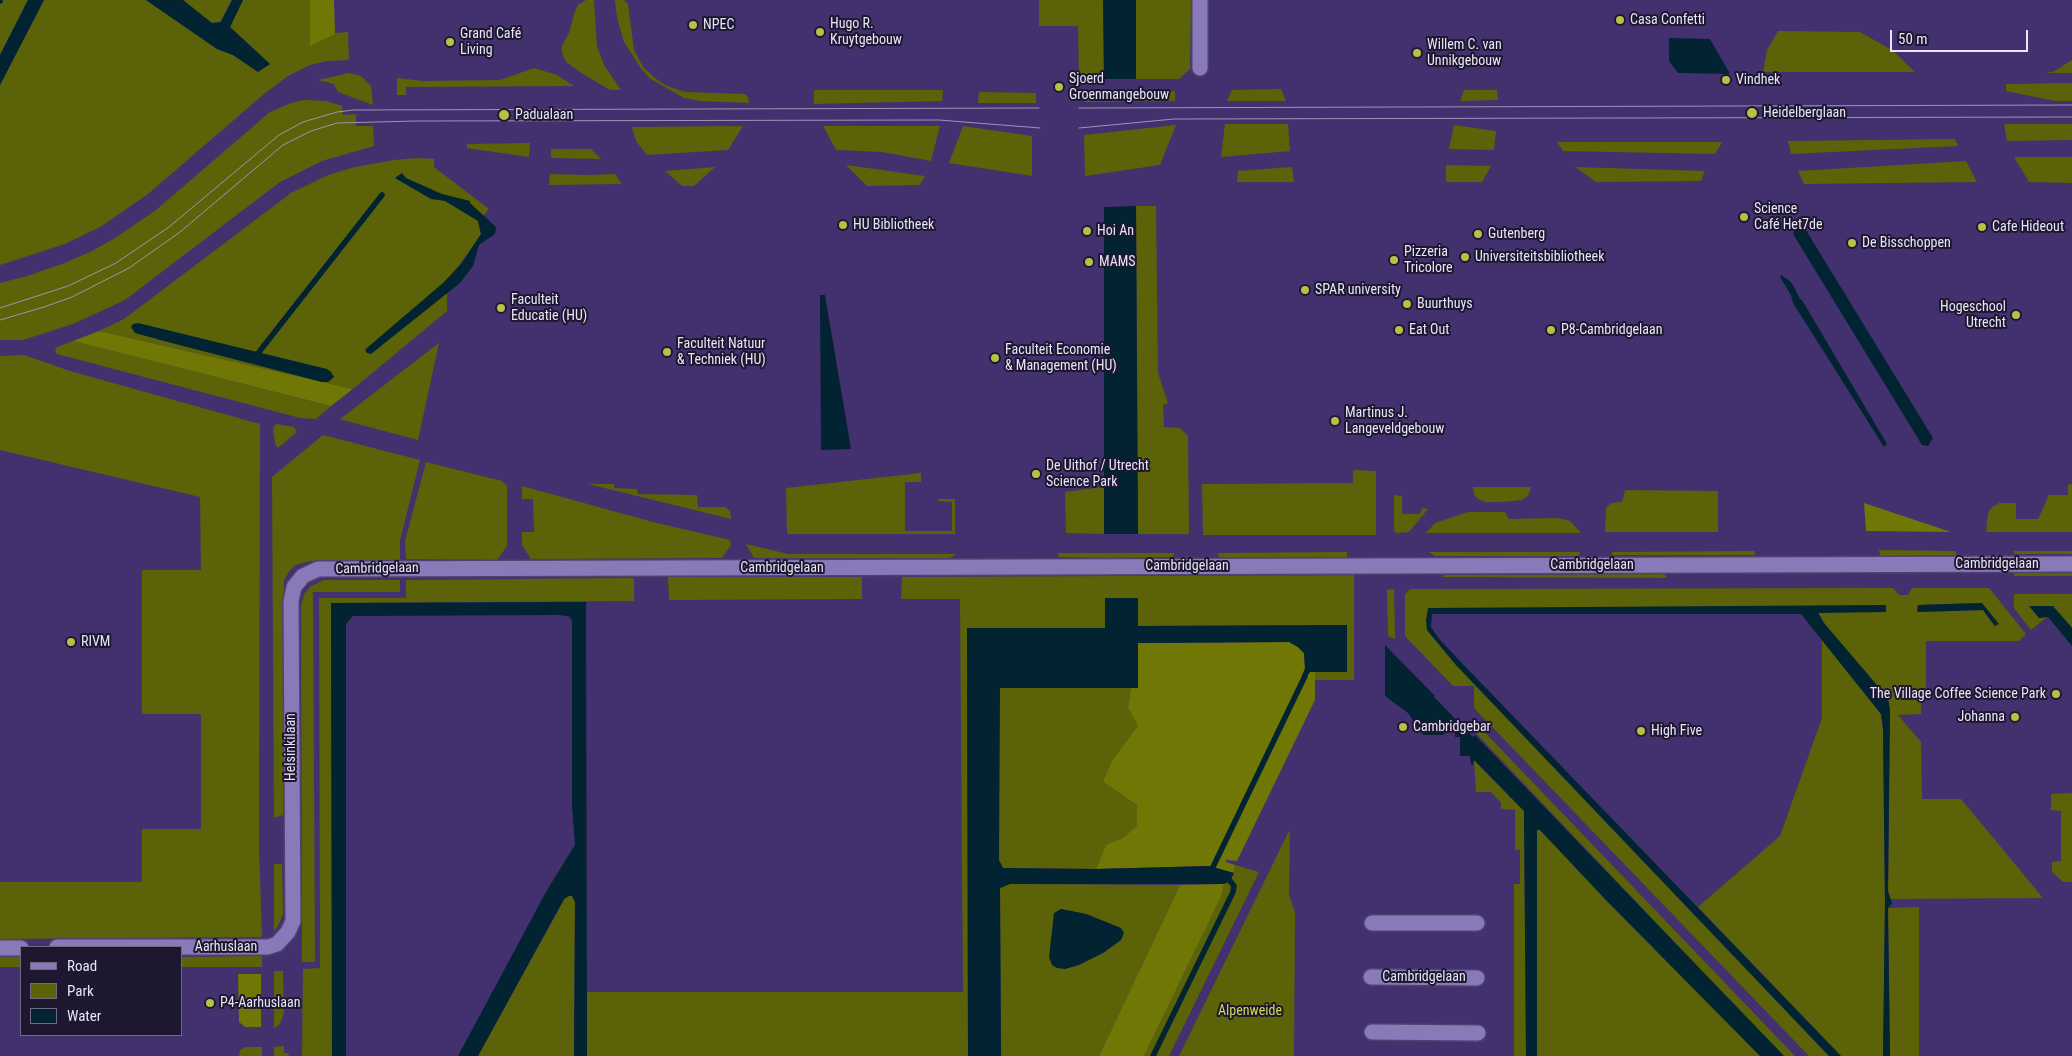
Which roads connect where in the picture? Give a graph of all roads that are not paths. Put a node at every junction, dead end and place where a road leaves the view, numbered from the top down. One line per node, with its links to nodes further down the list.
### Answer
1 (1200, 0): 2 (street)
2 (1200, 68)
3 (2072, 564): 4 (street, Cambridgelaan)
4 (303, 576): 5 (street, Helsinkilaan)
5 (293, 921): 8 (street, Aarhuslaan)
6 (1372, 923): 7 (street)
7 (1477, 923)
8 (182, 947)
9 (0, 948): 10 (street)
10 (20, 948)
11 (1371, 977): 12 (street, Cambridgelaan)
12 (1477, 978)
13 (1372, 1032): 14 (street)
14 (1478, 1033)

